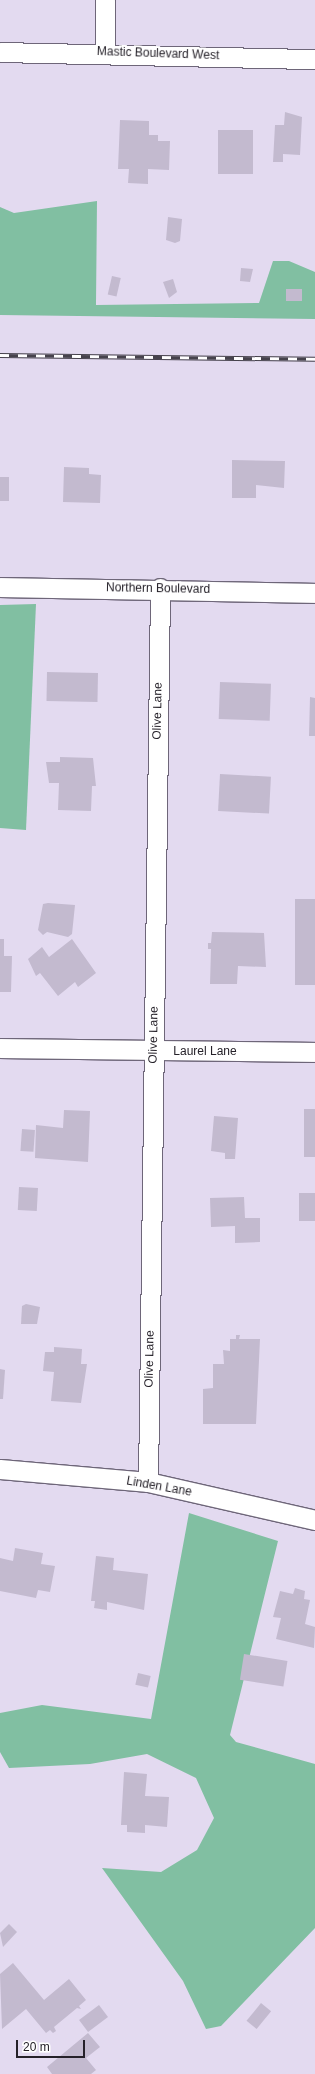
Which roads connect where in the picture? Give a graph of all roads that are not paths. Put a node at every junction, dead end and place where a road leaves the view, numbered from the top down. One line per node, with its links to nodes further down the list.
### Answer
1 (105, 0): 3 (street)
2 (0, 52): 3 (street, Mastic Boulevard West)
3 (105, 52): 4 (street, Mastic Boulevard West)
4 (315, 59)
5 (0, 587): 6 (street, Northern Boulevard)
6 (160, 588): 7 (street, Northern Boulevard); 9 (street, Olive Lane)
7 (315, 593)
8 (0, 1048): 9 (street, Laurel Lane)
9 (154, 1052): 10 (street, Laurel Lane); 12 (street, Olive Lane)
10 (315, 1052)
11 (0, 1469): 12 (street, Linden Lane)
12 (148, 1482): 13 (street, Linden Lane)
13 (315, 1520)

